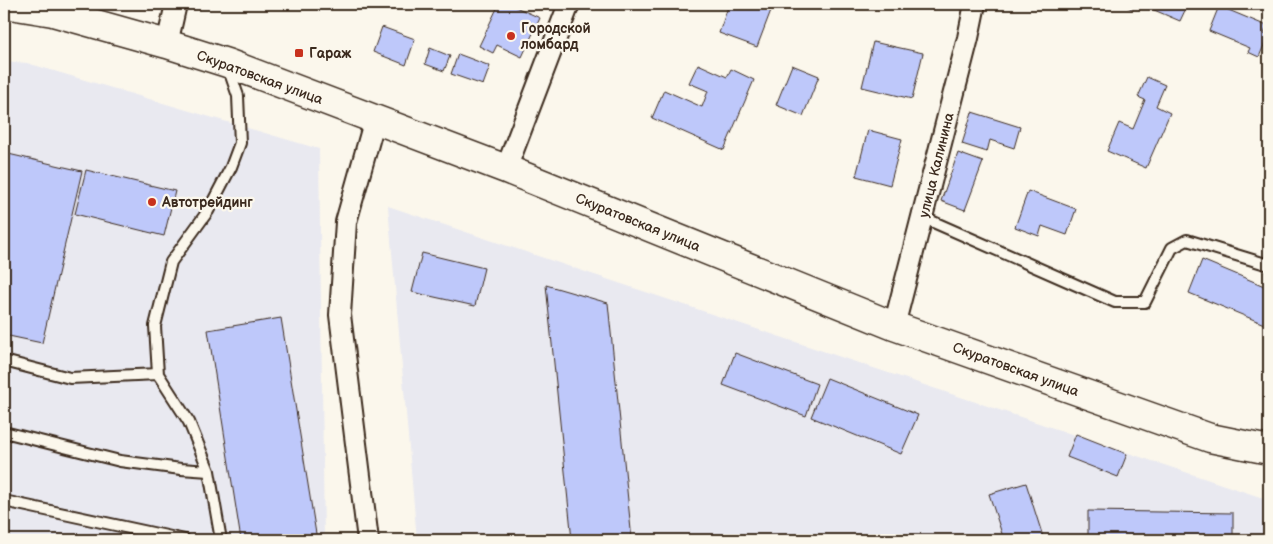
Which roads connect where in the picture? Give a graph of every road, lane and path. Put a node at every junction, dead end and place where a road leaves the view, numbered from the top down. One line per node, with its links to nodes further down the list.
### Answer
1 (4, 4): 5 (street, Скуратовская улица)
2 (176, 4): 5 (street)
3 (569, 4): 8 (street)
4 (975, 4): 9 (street, улица Калинина)
5 (167, 44): 6 (street, Скуратовская улица)
6 (227, 63): 7 (street, Скуратовская улица); 13 (lane)
7 (375, 120): 8 (street, Скуратовская улица); 20 (street)
8 (506, 169): 11 (street, Скуратовская улица)
9 (922, 217): 10 (lane); 11 (street, улица Калинина)
10 (1269, 264)
11 (894, 326): 15 (street, Скуратовская улица)
12 (4, 361): 13 (lane)
13 (158, 374): 16 (lane)
14 (4, 432): 16 (lane)
15 (1269, 450)
16 (209, 471): 19 (lane)
17 (4, 501): 18 (lane)
18 (185, 540)
19 (221, 540)
20 (368, 540)

